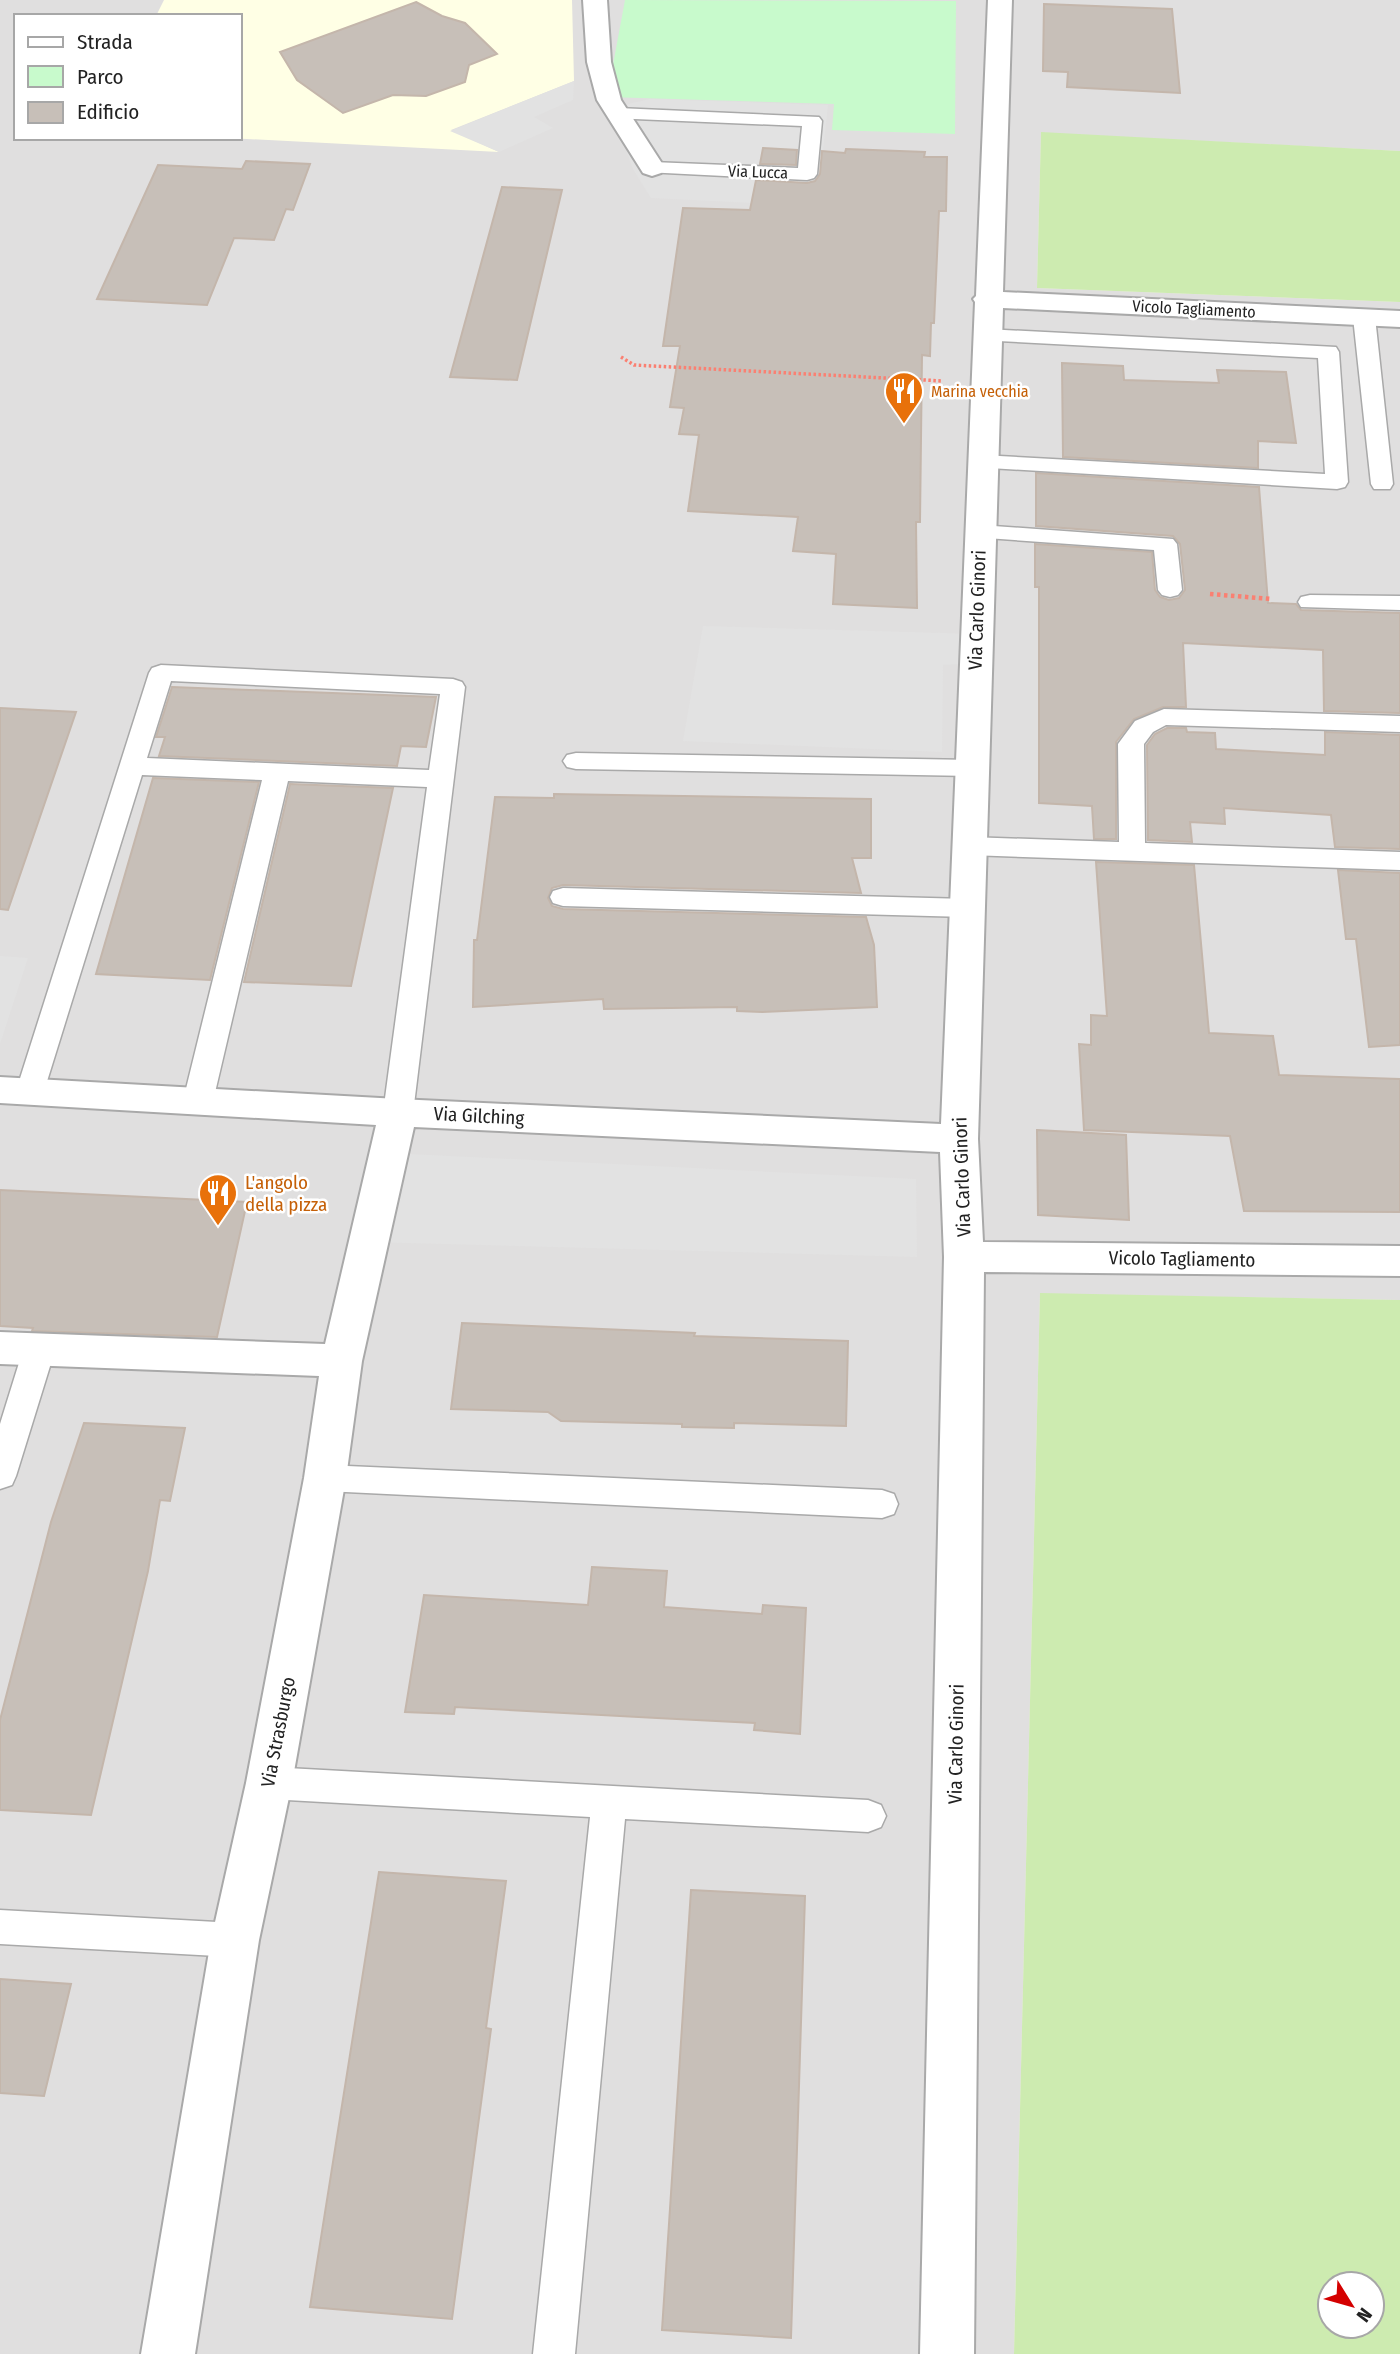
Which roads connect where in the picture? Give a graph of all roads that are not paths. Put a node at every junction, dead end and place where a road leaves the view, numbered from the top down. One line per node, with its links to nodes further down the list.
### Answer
1 (595, 0): 3 (street, Via Lucca)
2 (1000, 0): 5 (street, Via Carlo Ginori)
3 (618, 114): 4 (street, Via Lucca); 4 (lane, Via Lucca)
4 (652, 168)
5 (987, 317): 6 (street, Vicolo Tagliamento); 8 (street, Via Carlo Ginori); 8 (lane)
6 (1364, 317): 7 (street, Vicolo Tagliamento); 9 (lane)
7 (1400, 318)
8 (981, 462): 10 (street, Via Carlo Ginori)
9 (1382, 484)
10 (979, 532): 11 (lane); 17 (street, Via Carlo Ginori)
11 (1170, 590)
12 (1310, 602): 13 (lane)
13 (1400, 603)
14 (1400, 724): 21 (lane)
15 (576, 761): 17 (lane)
16 (132, 766): 18 (lane); 19 (lane); 25 (lane)
17 (971, 768): 20 (street, Via Carlo Ginori)
18 (277, 772): 19 (lane); 26 (lane)
19 (441, 779): 27 (lane)
20 (969, 846): 21 (lane); 24 (street, Via Carlo Ginori)
21 (1132, 852): 22 (lane)
22 (1400, 861)
23 (563, 897): 24 (lane)
24 (967, 908): 28 (street, Via Carlo Ginori)
25 (15, 1090): 26 (street, Via Gilching)
26 (198, 1101): 27 (street, Via Gilching)
27 (398, 1112): 28 (street, Via Gilching); 32 (street, Via Strasburgo)
28 (959, 1139): 29 (street, Via Carlo Ginori)
29 (964, 1257): 30 (street, Vicolo Tagliamento); 43 (street, Via Carlo Ginori)
30 (1400, 1261)
31 (19, 1349): 32 (street); 33 (lane)
32 (342, 1361): 34 (street, Via Strasburgo)
33 (0, 1476)
34 (325, 1478): 35 (lane); 36 (street, Via Strasburgo)
35 (881, 1504)
36 (269, 1783): 37 (lane); 40 (street, Via Strasburgo)
37 (609, 1802): 38 (lane); 42 (lane)
38 (868, 1816)
39 (0, 1927): 40 (lane)
40 (235, 1940): 41 (street, Via Strasburgo)
41 (168, 2354)
42 (554, 2354)
43 (947, 2354)

